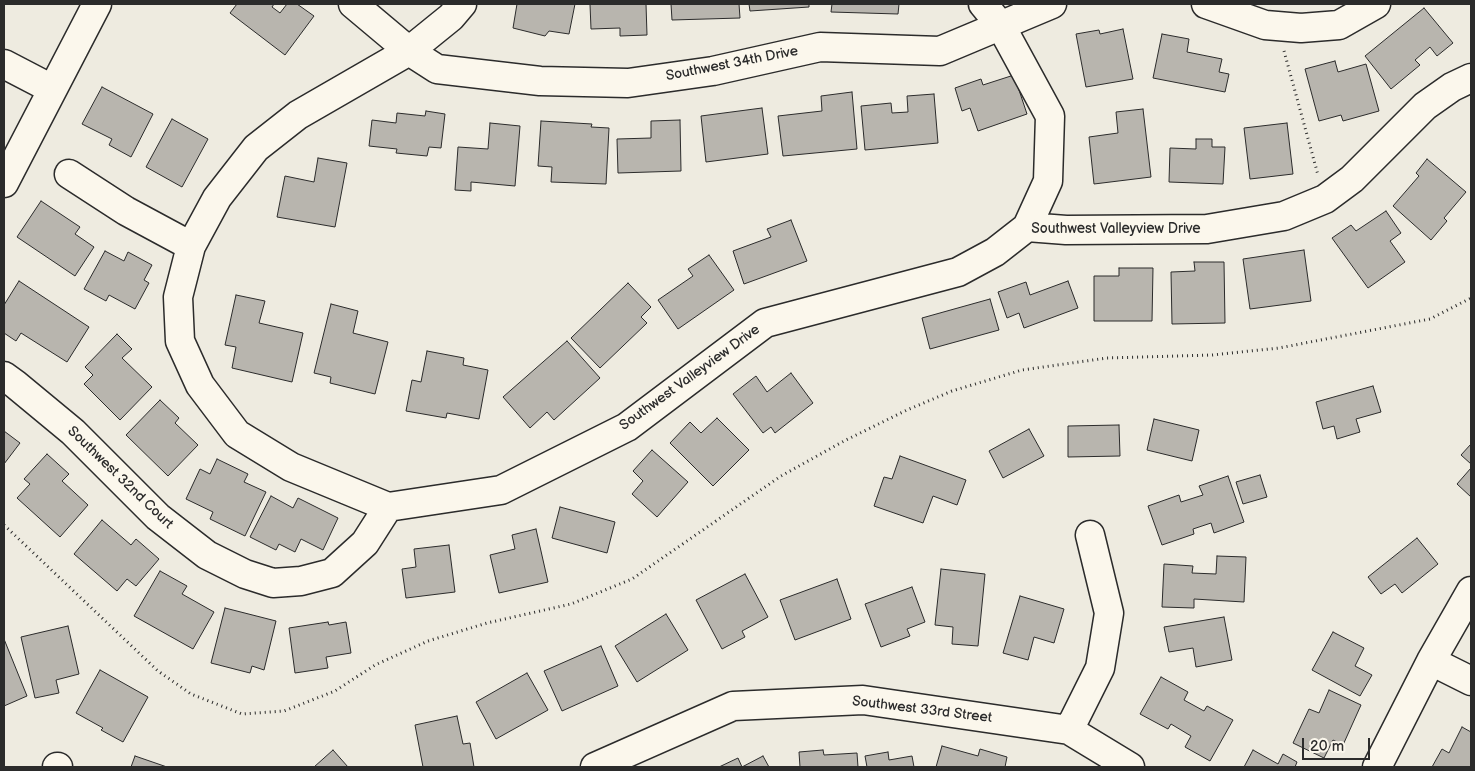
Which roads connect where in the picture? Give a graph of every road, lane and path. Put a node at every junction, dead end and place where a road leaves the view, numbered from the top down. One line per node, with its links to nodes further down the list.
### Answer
1 (97, 4): 13 (street)
2 (353, 4): 10 (street, Southwest 34th Drive)
3 (462, 4): 10 (street)
4 (984, 4): 8 (street)
5 (1052, 4): 8 (street, Southwest 34th Drive)
6 (1206, 4): 9 (street)
7 (1376, 4): 9 (street)
8 (1001, 26): 10 (street, Southwest 34th Drive); 17 (street)
9 (1278, 26): 16 (path)
10 (409, 51): 18 (street)
11 (4, 64): 13 (street)
12 (1471, 78): 16 (street, Southwest Valleyview Drive)
13 (52, 89): 15 (street)
14 (69, 174): 18 (street)
15 (4, 183)
16 (1325, 199): 17 (street, Southwest Valleyview Drive)
17 (1027, 227): 21 (street, Southwest Valleyview Drive)
18 (191, 246): 21 (street)
19 (1471, 298): 22 (path)
20 (4, 376): 21 (street, Southwest 32nd Court)
21 (388, 507)
22 (4, 524)
23 (1090, 535): 27 (street)
24 (1471, 591): 25 (street)
25 (1431, 661): 26 (street); 30 (street)
26 (1471, 681)
27 (1068, 730): 28 (street, Southwest 33rd Street); 29 (street, Southwest 33rd Street)
28 (595, 767)
29 (1130, 767)
30 (1377, 767)

